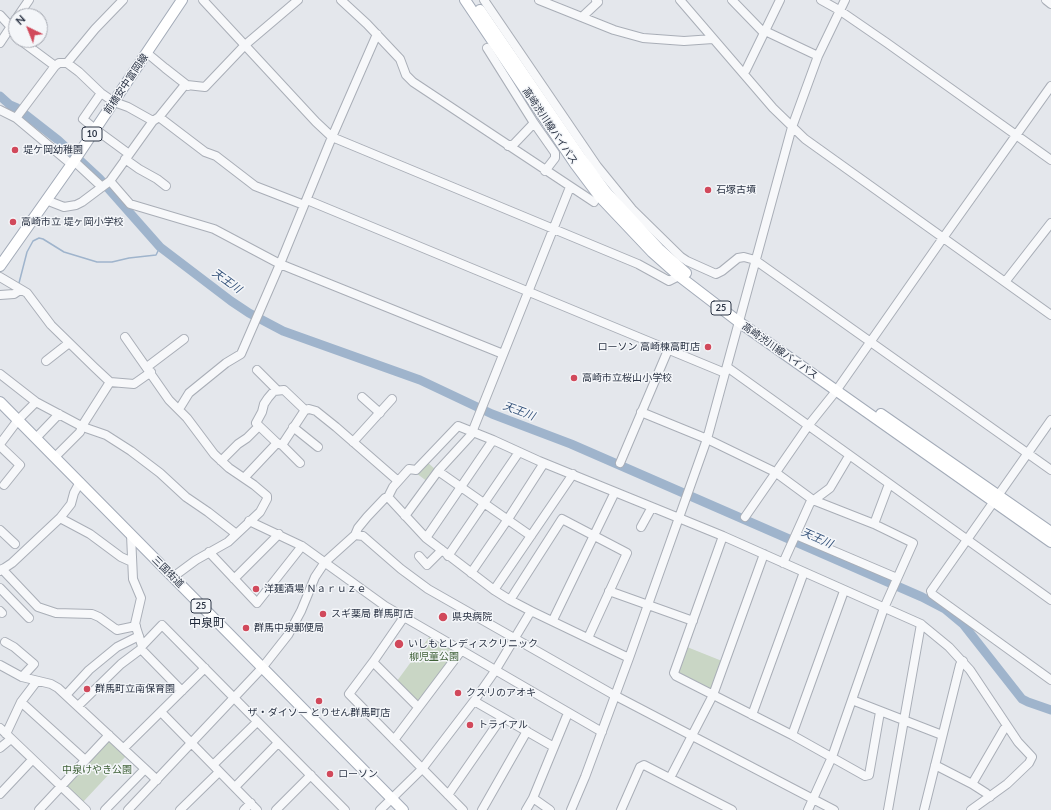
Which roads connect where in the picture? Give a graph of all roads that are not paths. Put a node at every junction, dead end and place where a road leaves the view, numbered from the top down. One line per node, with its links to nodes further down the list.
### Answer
1 (123, 0): 32 (street)
2 (182, 0): 30 (main road, 前橋安中富岡線 / 10)
3 (203, 0): 27 (street)
4 (298, 0): 27 (street)
5 (341, 0): 24 (street)
6 (465, 0): 65 (main road, 高崎渋川線バイパス / 25)
7 (473, 0): 72 (main road, 高崎渋川線バイパス / 25)
8 (484, 0): 62 (street)
9 (596, 0): 20 (street)
10 (680, 0): 25 (street)
11 (732, 0): 23 (street)
12 (780, 0): 23 (street)
13 (822, 0): 18 (street)
14 (845, 0): 18 (street)
15 (1046, 0): 17 (street)
16 (542, 1): 20 (street)
17 (1051, 4)
18 (840, 10): 31 (street); 45 (street)
19 (0, 14): 21 (street)
20 (582, 17): 25 (street)
21 (8, 26)
22 (8, 32): 26 (street)
23 (765, 32): 31 (street); 34 (street)
24 (377, 34): 46 (street); 47 (street)
25 (714, 39): 34 (street)
26 (0, 43)
27 (245, 45): 35 (street); 46 (street)
28 (31, 48): 33 (street)
29 (487, 48): 42 (street)
30 (147, 52): 35 (street); 38 (main road, 前橋安中富岡線 / 10)
31 (818, 56): 43 (street)
32 (67, 63): 33 (street); 37 (street)
33 (55, 66): 40 (street)
34 (743, 73): 43 (street)
35 (188, 86): 41 (street)
36 (1051, 86): 45 (street)
37 (101, 93): 38 (street); 44 (street)
38 (114, 102): 41 (street); 44 (main road, 前橋安中富岡線 / 10)
39 (0, 110): 40 (street)
40 (16, 118): 50 (street)
41 (156, 119): 48 (street); 58 (street)
42 (534, 122): 47 (street); 51 (street)
43 (792, 127): 61 (street); 62 (street)
44 (95, 130): 48 (street); 50 (main road, 前橋安中富岡線 / 10)
45 (1016, 135): 49 (street); 61 (street)
46 (332, 137): 58 (street); 60 (street)
47 (508, 146): 51 (street)
48 (127, 157): 52 (street); 53 (street)
49 (1051, 160)
50 (72, 163): 54 (street); 56 (main road, 前橋安中富岡線 / 10)
51 (546, 170): 55 (street)
52 (110, 181): 54 (street); 63 (street)
53 (166, 186)
54 (102, 187): 56 (street)
55 (570, 187): 57 (street); 60 (street)
56 (46, 200): 64 (main road, 前橋安中富岡線 / 10)
57 (594, 202)
58 (305, 203): 63 (street); 69 (street)
59 (1051, 223): 67 (street)
60 (554, 229): 65 (street); 69 (street)
61 (942, 238): 67 (street); 75 (street)
62 (755, 260): 72 (street); 75 (street)
63 (280, 264): 78 (street); 91 (street)
64 (0, 266)
65 (679, 276): 72 (main road, 高崎渋川線バイパス / 25)
66 (0, 277): 68 (street)
67 (1005, 282): 71 (street)
68 (20, 290): 70 (street); 76 (street)
69 (528, 291): 77 (street); 78 (street)
70 (0, 295)
71 (1051, 315)
72 (740, 318): 82 (street); 85 (main road, 高崎渋川線バイパス / 25)
73 (125, 337): 80 (street)
74 (184, 339): 80 (street)
75 (870, 342): 85 (street); 111 (street)
76 (69, 343): 79 (street); 84 (street)
77 (668, 350): 82 (street); 93 (street)
78 (503, 354): 102 (street)
79 (46, 361)
80 (149, 370): 84 (street); 91 (street)
81 (257, 370): 86 (street)
82 (726, 370): 100 (street); 104 (street)
83 (0, 374): 90 (street)
84 (110, 382): 98 (street)
85 (838, 388): 100 (street); 130 (main road, 高崎渋川線バイパス / 25)
86 (277, 390): 92 (street); 99 (street)
87 (362, 398): 94 (street)
88 (392, 399): 94 (street)
89 (0, 402): 96 (main road, 三国街道 / 25)
90 (36, 402): 95 (street); 96 (street)
91 (179, 408): 114 (street)
92 (305, 410): 101 (street); 106 (street)
93 (641, 412): 104 (street); 117 (street)
94 (380, 413): 106 (street)
95 (59, 414): 98 (street); 103 (street)
96 (18, 420): 103 (main road, 三国街道 / 25); 108 (street)
97 (1051, 420): 111 (street)
98 (82, 426): 113 (street); 144 (street)
99 (259, 426): 107 (street); 114 (street)
100 (808, 426): 112 (street); 120 (street)
101 (294, 427): 107 (street); 109 (street)
102 (471, 431): 105 (street); 119 (street); 123 (street)
103 (36, 438): 113 (main road, 三国街道 / 25)
104 (706, 439): 120 (street); 137 (street)
105 (493, 440): 110 (street); 127 (street)
106 (353, 442): 123 (street)
107 (279, 444): 115 (street); 122 (street)
108 (0, 445): 126 (street)
109 (318, 447)
110 (519, 452): 116 (street); 132 (street)
111 (1028, 452): 118 (street); 130 (street)
112 (849, 456): 125 (street); 131 (street)
113 (55, 457): 124 (main road, 三国街道 / 25)
114 (221, 461): 122 (street)
115 (300, 463)
116 (544, 463): 121 (street); 138 (street)
117 (620, 463)
118 (1051, 470)
119 (438, 471): 127 (street); 134 (street)
120 (775, 472): 131 (street); 135 (street)
121 (573, 474): 128 (street); 148 (street)
122 (244, 478): 139 (street)
123 (398, 481): 129 (street)
124 (80, 482): 136 (street); 146 (main road, 三国街道 / 25)
125 (888, 484): 140 (street); 153 (street)
126 (4, 485)
127 (461, 487): 132 (street); 152 (street)
128 (615, 492): 133 (street); 149 (street)
129 (388, 497): 134 (street); 147 (street)
130 (995, 498): 143 (main road, 高崎渋川線バイパス / 25); 153 (street); 154 (main road, 高崎渋川線バイパス / 25)
131 (813, 500): 140 (street); 151 (street)
132 (484, 503): 138 (street); 158 (street)
133 (652, 507): 137 (street); 141 (street)
134 (405, 516): 152 (street)
135 (745, 517)
136 (60, 518): 161 (street); 164 (street)
137 (679, 518): 150 (street); 176 (street)
138 (508, 519): 148 (street); 165 (street)
139 (249, 521): 144 (street); 145 (street)
140 (874, 524): 169 (street)
141 (641, 527)
142 (0, 530): 155 (street)
143 (1051, 532)
144 (235, 534): 157 (street)
145 (279, 534): 156 (street); 168 (street)
146 (131, 535): 161 (street); 167 (main road, 三国街道 / 25)
147 (355, 535): 162 (street); 186 (street)
148 (531, 536): 171 (street)
149 (595, 536): 172 (street); 174 (street); 181 (street)
150 (723, 536): 159 (street); 182 (street)
151 (795, 536): 163 (street); 169 (street)
152 (426, 538): 158 (street)
153 (966, 539): 175 (street); 199 (street)
154 (1051, 542)
155 (15, 544)
156 (302, 546): 162 (street); 168 (street)
157 (209, 552): 167 (street); 168 (street)
158 (445, 553): 160 (street); 165 (street)
159 (764, 554): 163 (street); 204 (street)
160 (420, 556)
161 (132, 562): 184 (street)
162 (324, 562): 179 (street); 196 (street)
163 (783, 563): 166 (street)
164 (1, 570): 184 (street)
165 (471, 572): 171 (street)
166 (804, 572): 173 (street); 214 (street)
167 (173, 577): 196 (main road, 三国街道 / 25)
168 (234, 579)
169 (897, 580): 177 (street)
170 (0, 588): 180 (street)
171 (494, 590): 174 (street)
172 (609, 591): 176 (street); 187 (street)
173 (844, 591): 177 (street); 223 (street)
174 (510, 600): 178 (street)
175 (1051, 600)
176 (648, 606): 182 (street); 191 (street)
177 (884, 608): 183 (street); 206 (street)
178 (531, 610): 181 (street); 186 (street)
179 (404, 617): 190 (street); 193 (street)
180 (29, 618)
181 (553, 620): 187 (street)
182 (693, 621): 204 (street)
183 (921, 624): 192 (street); 216 (street)
184 (136, 626): 185 (street)
185 (140, 636): 189 (street); 202 (street)
186 (514, 638): 197 (street); 203 (street)
187 (588, 638): 191 (street)
188 (5, 642): 198 (street)
189 (141, 647): 195 (street); 201 (street); 209 (street)
190 (461, 651): 197 (street); 210 (street)
191 (629, 658): 203 (street)
192 (963, 661): 218 (street); 224 (street)
193 (373, 662): 210 (street); 226 (street)
194 (0, 665): 198 (street)
195 (205, 668): 201 (street); 205 (street)
196 (262, 668): 205 (street); 249 (main road, 三国街道 / 25)
197 (495, 671): 207 (street); 213 (street)
198 (22, 677): 200 (street)
199 (1051, 680)
200 (37, 681): 202 (street); 208 (street)
201 (182, 691): 211 (street)
202 (66, 695): 209 (street)
203 (614, 695): 220 (street); 225 (street)
204 (713, 695): 214 (street); 225 (street)
205 (234, 697): 217 (street); 227 (street)
206 (852, 700): 212 (street); 232 (street)
207 (474, 701): 215 (street); 238 (street)
208 (21, 702): 221 (street); 234 (street)
209 (78, 706): 222 (street)
210 (418, 707): 226 (street)
211 (161, 712): 227 (street); 231 (street)
212 (880, 712): 216 (street); 232 (street)
213 (568, 713): 220 (street); 229 (street)
214 (749, 713): 223 (street)
215 (502, 717): 219 (street); 247 (street)
216 (904, 720): 224 (street); 273 (street)
217 (257, 722): 228 (street); 235 (street)
218 (1007, 726): 243 (street); 248 (street)
219 (527, 731): 229 (street); 266 (street)
220 (602, 732): 269 (street)
221 (6, 734): 230 (street); 233 (street)
222 (109, 735): 231 (street); 234 (street)
223 (792, 735): 232 (street)
224 (942, 735): 236 (street)
225 (692, 737): 241 (street); 251 (street)
226 (394, 740): 238 (street)
227 (191, 742): 235 (street); 242 (street)
228 (278, 743): 240 (street); 245 (street)
229 (554, 746): 250 (street)
230 (0, 748)
231 (124, 748): 237 (street)
232 (832, 757): 251 (street)
233 (32, 760): 244 (street); 246 (street)
234 (85, 760): 244 (street)
235 (213, 765): 239 (street)
236 (935, 765): 243 (street); 274 (street)
237 (145, 769): 242 (street); 257 (street)
238 (422, 769): 247 (street); 249 (street)
239 (219, 772): 245 (street); 259 (street)
240 (311, 775): 253 (street); 262 (street)
241 (670, 778): 254 (street); 270 (street)
242 (157, 780): 258 (street)
243 (972, 784): 248 (street)
244 (61, 786): 255 (street); 256 (street)
245 (235, 787): 252 (street)
246 (0, 794)
247 (448, 795): 265 (street)
248 (990, 797): 275 (street)
249 (392, 798): 263 (street); 264 (main road, 三国街道 / 25)
250 (533, 798): 267 (street); 268 (street)
251 (813, 799): 271 (street); 272 (street)
252 (251, 803): 260 (street); 261 (street)
253 (339, 808)
254 (623, 809)
255 (39, 810)
256 (86, 810)
257 (105, 810)
258 (128, 810)
259 (180, 810)
260 (244, 810)
261 (257, 810)
262 (276, 810)
263 (380, 810)
264 (403, 810)
265 (463, 810)
266 (482, 810)
267 (526, 810)
268 (550, 810)
269 (571, 810)
270 (732, 810)
271 (808, 810)
272 (834, 810)
273 (888, 810)
274 (924, 810)
275 (971, 810)

